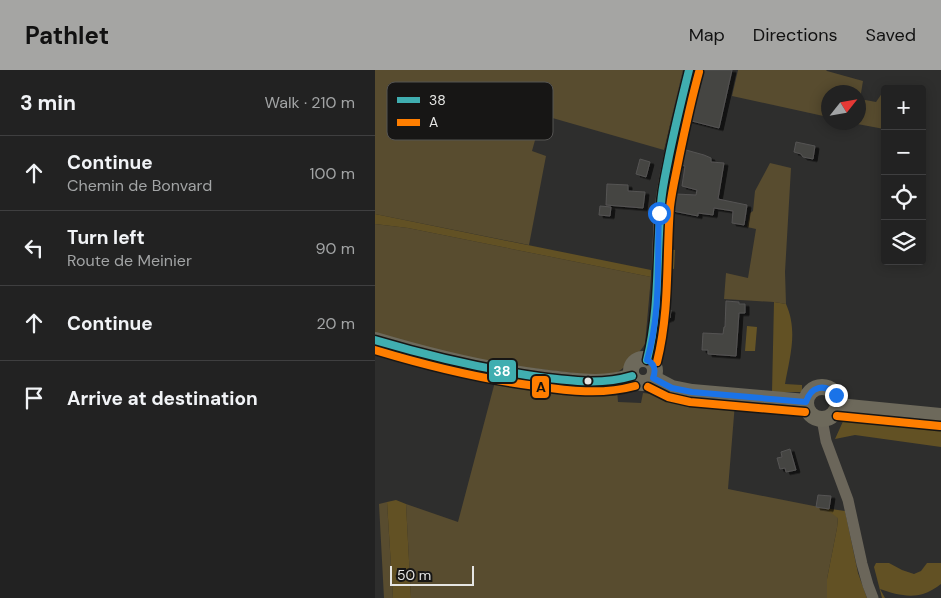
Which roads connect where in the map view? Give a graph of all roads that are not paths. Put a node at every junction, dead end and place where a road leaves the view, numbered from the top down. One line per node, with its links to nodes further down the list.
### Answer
1 (689, 70): 3 (street)
2 (375, 340): 4 (street)
3 (647, 360): 4 (street); 5 (street)
4 (632, 376): 5 (street)
5 (653, 378): 6 (street)
6 (806, 402): 7 (street); 9 (street)
7 (838, 406): 8 (street); 9 (street)
8 (941, 416)
9 (822, 419): 10 (street)
10 (873, 598)

